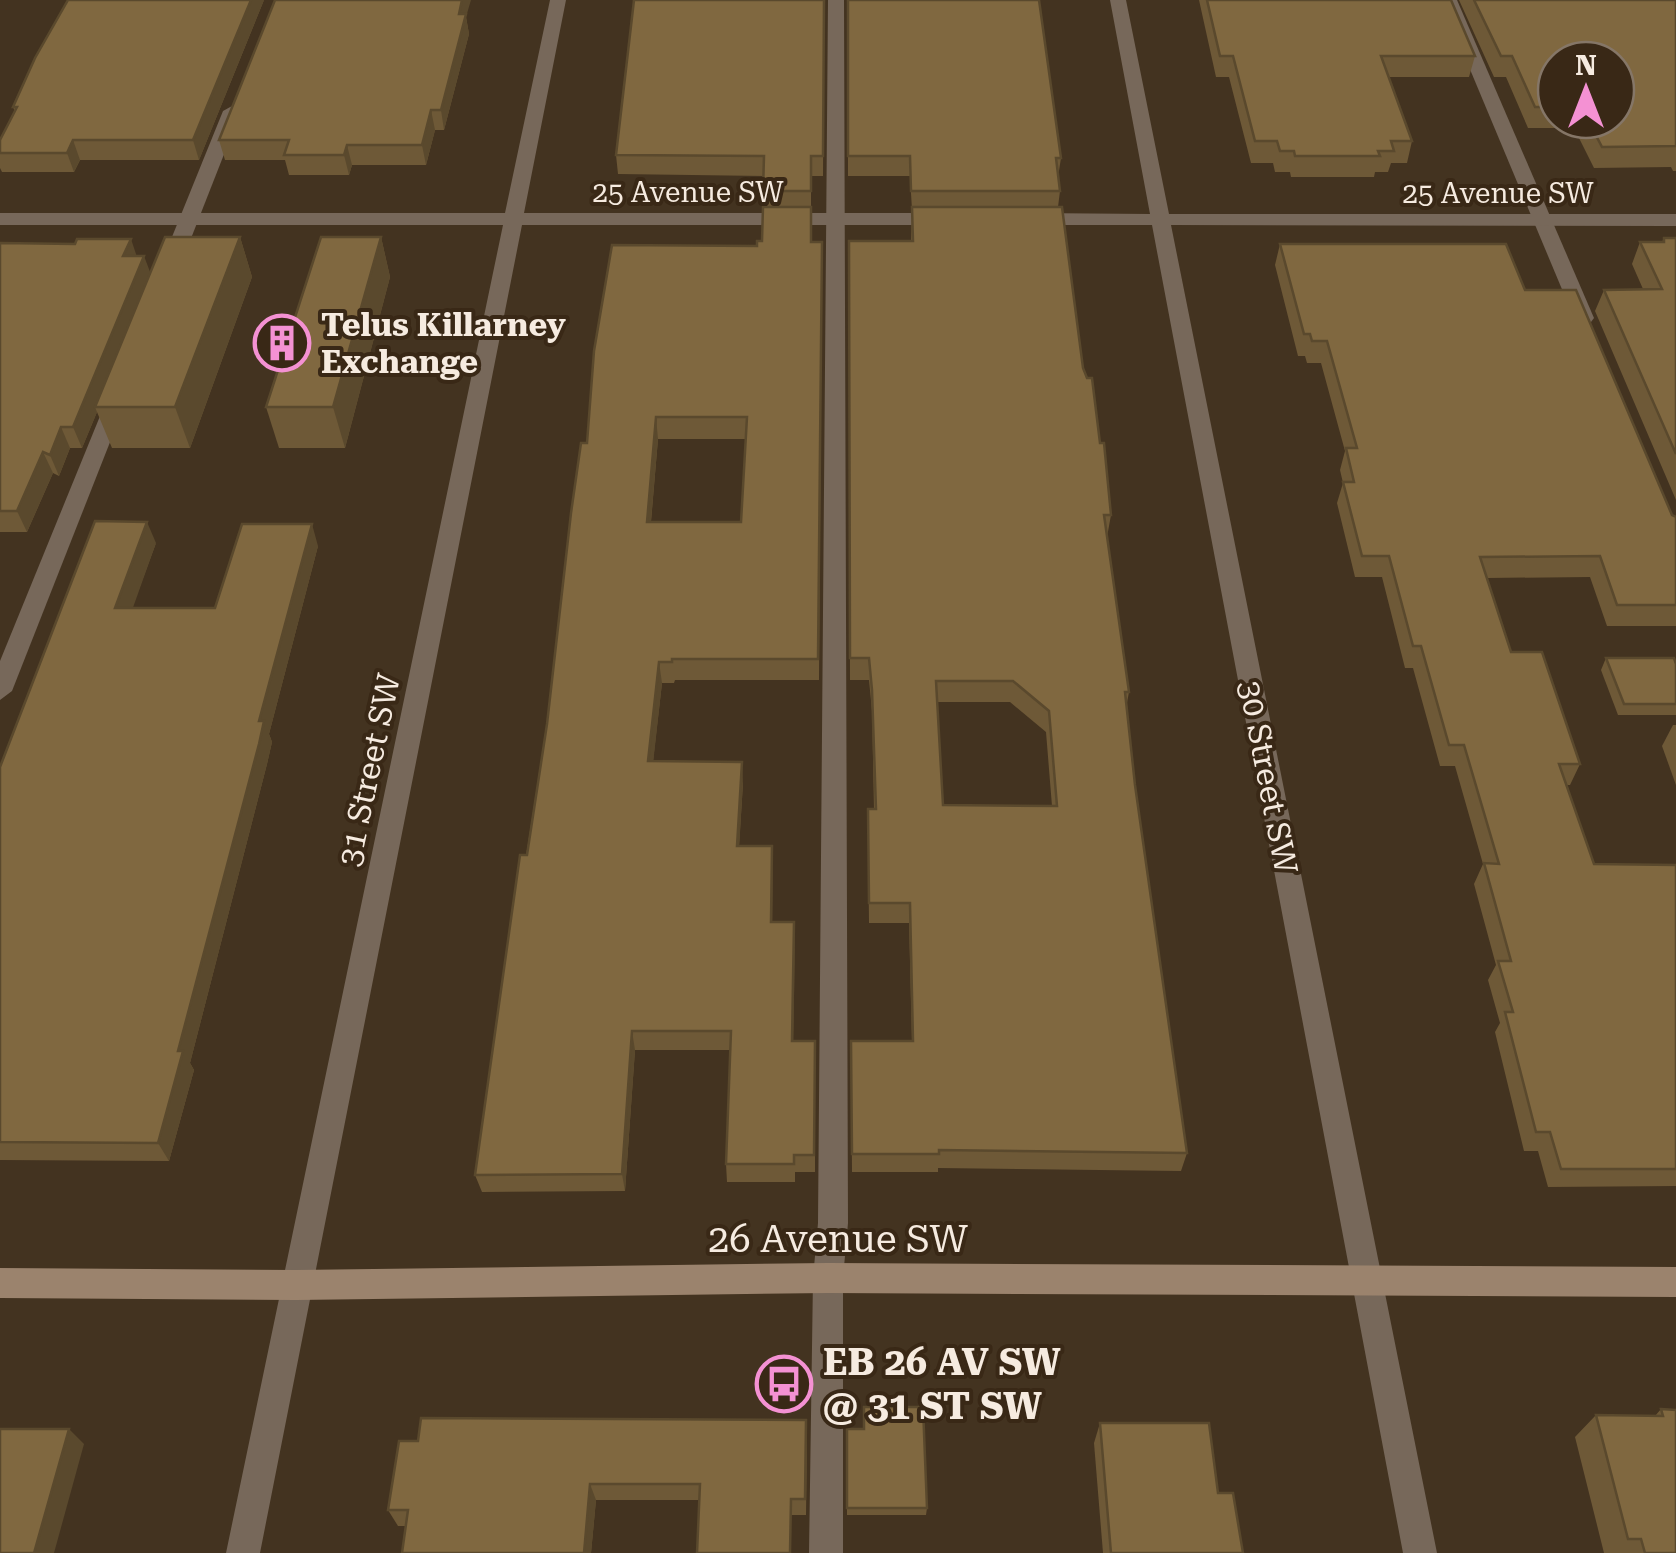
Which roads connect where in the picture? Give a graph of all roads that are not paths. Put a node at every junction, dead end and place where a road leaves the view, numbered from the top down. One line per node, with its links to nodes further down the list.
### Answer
1 (558, 0): 7 (street, 31 Street SW)
2 (836, 0): 12 (street)
3 (1118, 0): 10 (street, 30 Street SW)
4 (1449, 0): 13 (street)
5 (240, 90): 11 (street)
6 (0, 219): 11 (street, 25 Avenue SW)
7 (515, 219): 11 (street, 25 Avenue SW); 12 (street, 25 Avenue SW); 23 (street, 31 Street SW)
8 (969, 219): 12 (street, 25 Avenue SW)
9 (1008, 219): 10 (street, 25 Avenue SW)
10 (1161, 219): 13 (street, 25 Avenue SW); 20 (street, 30 Street SW)
11 (188, 220): 15 (street)
12 (834, 220): 19 (street)
13 (1542, 220): 14 (street, 25 Avenue SW); 16 (street)
14 (1676, 220)
15 (159, 294)
16 (1595, 344)
17 (123, 384): 18 (street)
18 (0, 691)
19 (828, 1278): 20 (street, 26 Avenue SW); 23 (street, 26 Avenue SW); 25 (street)
20 (1366, 1280): 21 (street, 26 Avenue SW); 26 (street, 30 Street SW)
21 (1676, 1282)
22 (0, 1283): 23 (street, 26 Avenue SW)
23 (296, 1285): 24 (street, 31 Street SW)
24 (243, 1553)
25 (826, 1553)
26 (1420, 1553)

